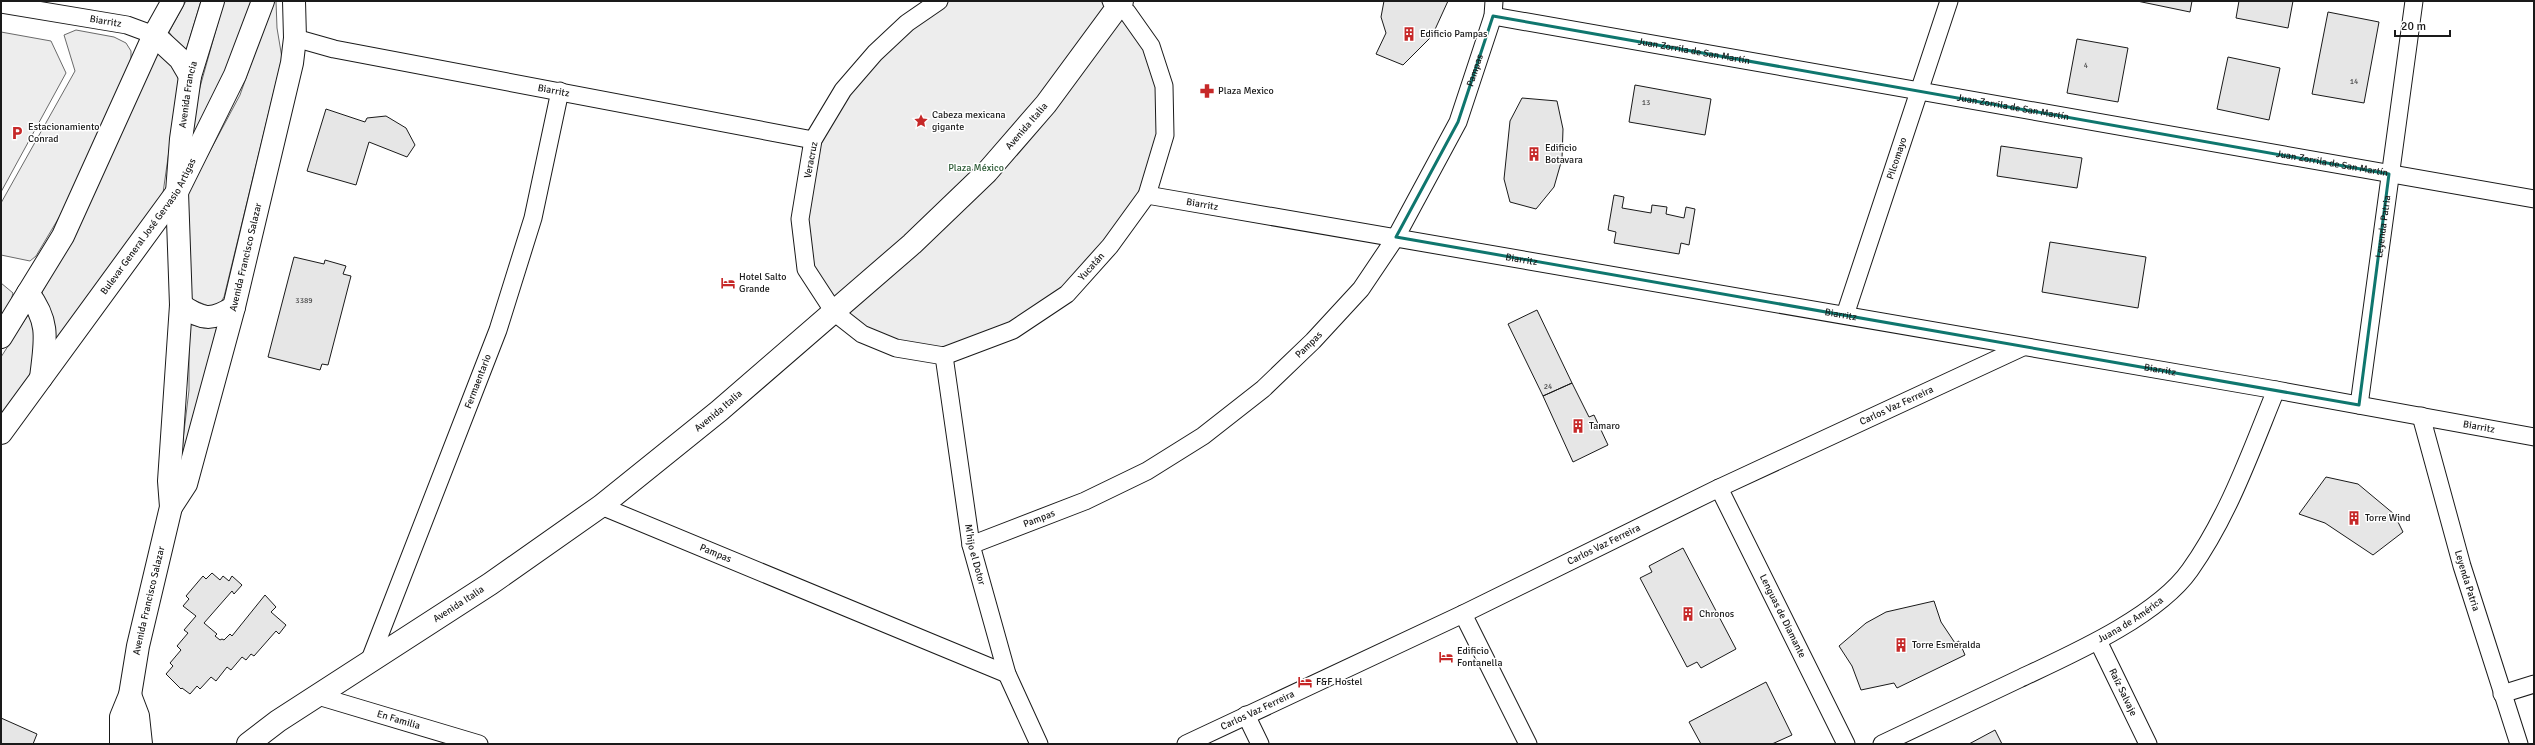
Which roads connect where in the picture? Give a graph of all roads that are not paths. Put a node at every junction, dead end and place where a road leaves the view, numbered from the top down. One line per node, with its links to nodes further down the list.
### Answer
1 (173, 1): 12 (street)
2 (213, 1): 14 (street, Avenida Francia)
3 (263, 1): 19 (street, Bulevar General José Gervasio Artigas)
4 (294, 1): 13 (street, Avenida Francisco Salazar)
5 (939, 1): 17 (street, Veracruz)
6 (1949, 1): 16 (street, Pilcomayo)
7 (2414, 1): 18 (street, Leyenda Patria)
8 (1117, 2): 20 (street, Yucatán); 26 (street, Avenida Italia)
9 (1, 4): 10 (street, Biarritz)
10 (41, 6): 12 (street, Biarritz)
11 (1493, 9): 16 (street, Juan Zorrila de San Martín); 22 (street, Pampas)
12 (154, 36): 14 (street, Biarritz); 23 (street)
13 (295, 38): 15 (street, Biarritz); 25 (street, Avenida Francisco Salazar)
14 (190, 76): 19 (street, Avenida Francia)
15 (560, 91): 17 (street, Biarritz); 43 (street, Fermaentario)
16 (1918, 91): 18 (street, Juan Zorrila de San Martín); 27 (street, Pilcomayo)
17 (813, 140): 26 (street, Veracruz)
18 (2389, 174): 21 (street, Juan Zorrila de San Martín); 33 (street, Leyenda Patria)
19 (177, 192): 24 (street, Avenida Francisco Salazar); 31 (street, Bulevar General José Gervasio Artigas)
20 (1147, 195): 22 (street, Biarritz); 30 (street, Yucatán)
21 (2534, 199)
22 (1396, 237): 27 (street, Biarritz); 40 (street, Pampas)
23 (28, 293): 28 (street); 31 (street)
24 (181, 305): 25 (street); 39 (street, Avenida Francisco Salazar)
25 (234, 307): 39 (street, Avenida Francisco Salazar)
26 (834, 312): 30 (street); 38 (street, Avenida Italia)
27 (1845, 315): 29 (street, Biarritz)
28 (1, 337)
29 (2023, 346): 32 (street, Biarritz); 37 (street, Carlos Vaz Ferreira)
30 (944, 356): 40 (street, M'hijo el Dotor)
31 (41, 379): 35 (street, Bulevar General José Gervasio Artigas)
32 (2276, 390): 33 (street, Biarritz); 42 (street, Juana de América)
33 (2359, 405): 34 (street, Biarritz)
34 (2421, 416): 36 (street, Biarritz); 46 (street, Leyenda Patria)
35 (1, 433)
36 (2534, 437)
37 (1719, 488): 41 (street, Carlos Vaz Ferreira); 58 (street, Lenguas de Diamante)
38 (601, 506): 43 (street, Avenida Italia); 44 (street, Pampas)
39 (171, 507): 47 (street, Avenida Francisco Salazar)
40 (971, 544): 44 (street, M'hijo el Dotor)
41 (1463, 614): 49 (street, Carlos Vaz Ferreira); 57 (street)
42 (2098, 641): 59 (street, Juana de América); 60 (street, Raíz Salvaje)
43 (368, 662): 48 (street, Avenida Italia)
44 (1007, 674): 54 (street, M'hijo el Dotor)
45 (2534, 684): 46 (street)
46 (2502, 694): 61 (street, Leyenda Patria)
47 (130, 695): 50 (street, Avenida Francisco Salazar); 51 (street)
48 (318, 696): 52 (street, Avenida Italia); 53 (street, En Familia)
49 (1246, 715): 55 (street, Carlos Vaz Ferreira); 56 (street)
50 (120, 744)
51 (141, 744)
52 (248, 744)
53 (479, 744)
54 (1040, 744)
55 (1186, 744)
56 (1260, 744)
57 (1528, 744)
58 (1846, 744)
59 (1882, 744)
60 (2148, 744)
61 (2519, 744)

